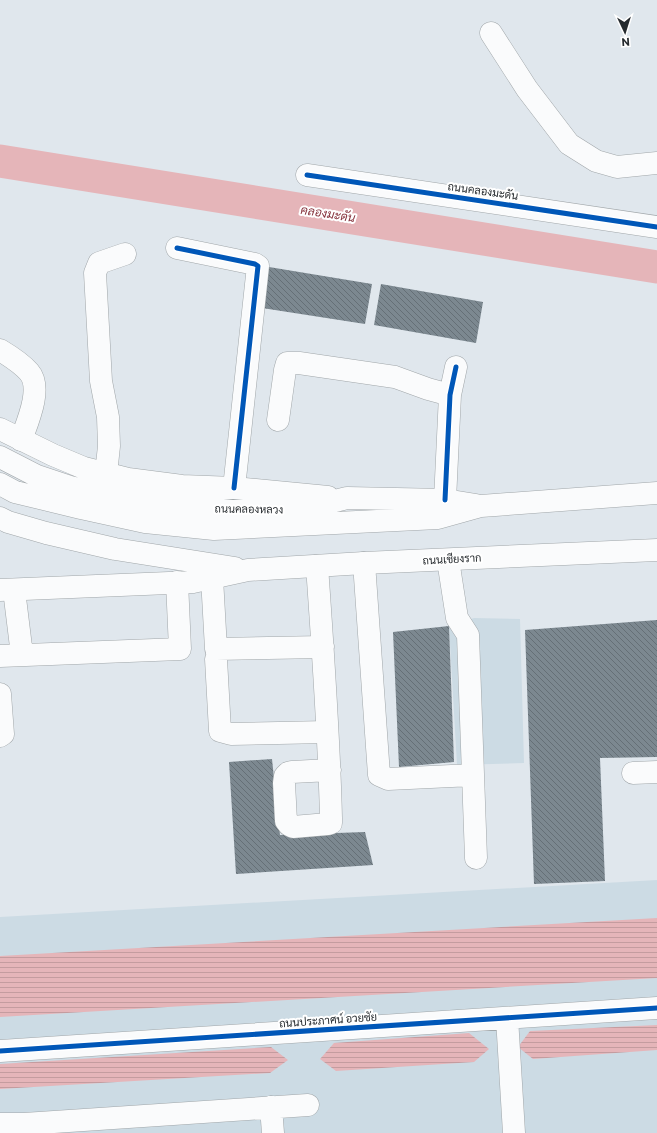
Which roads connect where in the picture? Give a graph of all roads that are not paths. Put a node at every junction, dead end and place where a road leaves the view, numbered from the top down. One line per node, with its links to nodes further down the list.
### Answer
1 (491, 33): 2 (main road)
2 (657, 164)
3 (307, 175): 4 (main road, ถนนคลองมะดัน)
4 (657, 227)
5 (177, 248): 16 (main road)
6 (125, 254): 14 (main road)
7 (0, 350): 12 (main road)
8 (456, 367): 9 (main road)
9 (450, 395): 10 (main road); 19 (main road)
10 (278, 420)
11 (0, 429): 12 (main road)
12 (21, 440): 14 (main road)
13 (0, 457): 18 (main road, ถนนคลองหลวง)
14 (106, 474): 16 (main road)
15 (0, 484): 20 (main road)
16 (234, 488): 18 (main road)
17 (657, 493): 20 (main road)
18 (347, 498): 19 (main road, ถนนคลองหลวง)
19 (445, 500): 20 (main road, ถนนคลองหลวง)
20 (481, 506)
21 (0, 518): 26 (main road)
22 (657, 550): 23 (main road, ถนนเชียงราก)
23 (448, 560): 24 (main road, ถนนเชียงราก); 40 (main road)
24 (364, 563): 25 (main road, ถนนเชียงราก); 40 (main road)
25 (317, 566): 26 (main road, ถนนเชียงราก); 30 (main road)
26 (248, 570): 27 (main road)
27 (212, 578): 28 (main road); 30 (main road)
28 (177, 582): 29 (main road); 31 (main road)
29 (7, 590): 31 (main road)
30 (323, 647): 35 (main road)
31 (22, 655): 32 (main road)
32 (0, 656)
33 (216, 659): 35 (main road)
34 (0, 694): 36 (main road)
35 (327, 732): 37 (main road)
36 (0, 736)
37 (330, 770)
38 (657, 772): 39 (main road)
39 (633, 773)
40 (473, 775): 41 (main road)
41 (476, 858)
42 (657, 1008): 43 (main road, ถนนประภาศน์ อวยชัย)
43 (507, 1018): 44 (main road, ถนนประภาศน์ อวยชัย); 50 (main road)
44 (0, 1051)
45 (308, 1105): 46 (main road)
46 (270, 1107): 48 (main road); 49 (main road)
47 (0, 1124): 48 (main road)
48 (44, 1128)
49 (273, 1133)
50 (514, 1133)

